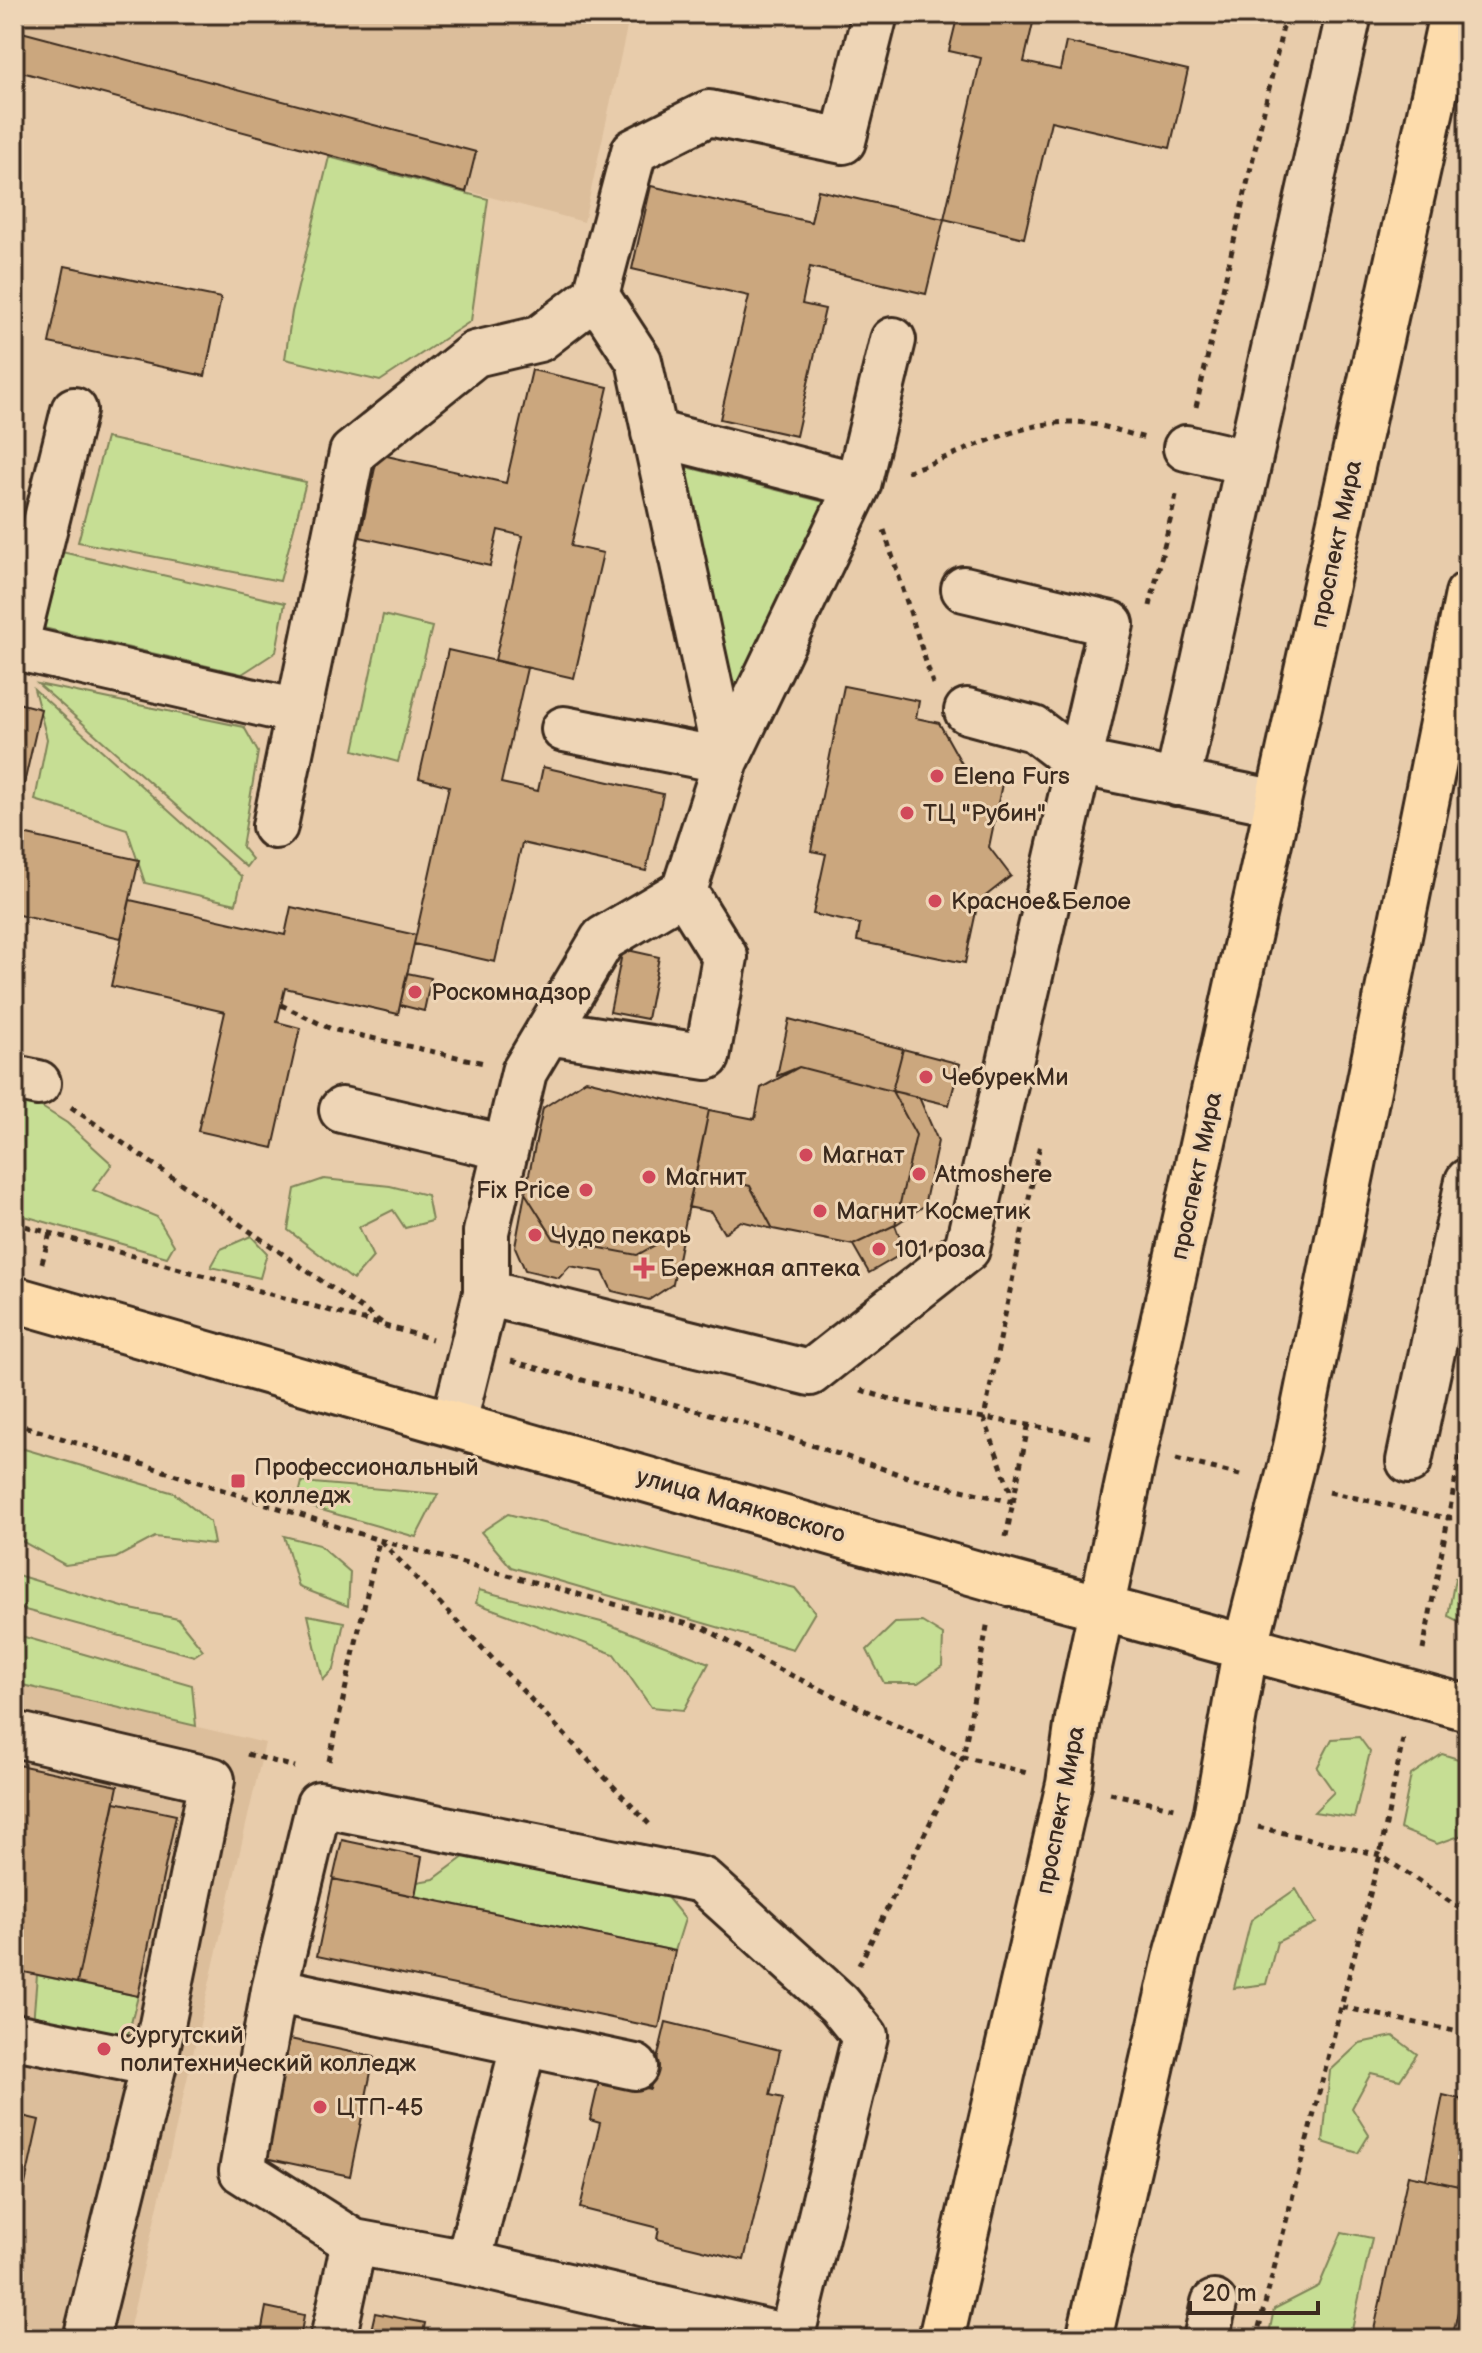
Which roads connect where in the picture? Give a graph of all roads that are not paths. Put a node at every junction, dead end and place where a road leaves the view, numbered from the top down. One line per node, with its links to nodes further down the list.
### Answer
1 (875, 14): 4 (lane)
2 (1349, 14): 9 (lane)
3 (1452, 14): 21 (main road, проспект Мира)
4 (596, 295): 7 (lane); 16 (lane)
5 (893, 340): 10 (lane)
6 (74, 410): 13 (lane)
7 (654, 433): 10 (lane); 18 (lane)
8 (1186, 448): 9 (lane)
9 (1247, 462): 20 (lane)
10 (858, 485): 18 (lane)
11 (964, 589): 19 (lane)
12 (1468, 594): 14 (main road)
13 (14, 647): 16 (lane)
14 (1458, 684): 33 (main road)
15 (967, 711): 19 (lane)
16 (298, 712): 22 (lane)
17 (564, 729): 18 (lane)
18 (726, 761): 23 (lane)
19 (1077, 762): 20 (lane); 28 (lane)
20 (1177, 783): 21 (lane)
21 (1278, 803): 32 (main road, проспект Мира)
22 (275, 826)
23 (684, 891): 24 (lane); 24 (lane)
24 (548, 1032): 26 (lane)
25 (342, 1110): 26 (lane)
26 (506, 1148): 28 (lane)
27 (1468, 1181): 31 (lane)
28 (486, 1293): 30 (lane)
29 (14, 1299): 30 (main road, улица Маяковского)
30 (454, 1422): 32 (main road, улица Маяковского)
31 (1409, 1461)
32 (1102, 1607): 33 (main road, улица Маяковского); 46 (main road, проспект Мира)
33 (1246, 1645): 34 (main road, улица Маяковского); 47 (main road)
34 (1468, 1708)
35 (14, 1734): 39 (lane)
36 (274, 1990): 38 (lane); 41 (lane); 43 (lane)
37 (14, 2036): 39 (lane)
38 (524, 2043): 40 (lane); 42 (lane)
39 (154, 2064): 44 (lane)
40 (635, 2067)
41 (354, 2242): 42 (lane); 45 (lane)
42 (468, 2263): 43 (lane)
43 (792, 2338)
44 (86, 2339)
45 (333, 2339)
46 (941, 2339)
47 (1089, 2339)

